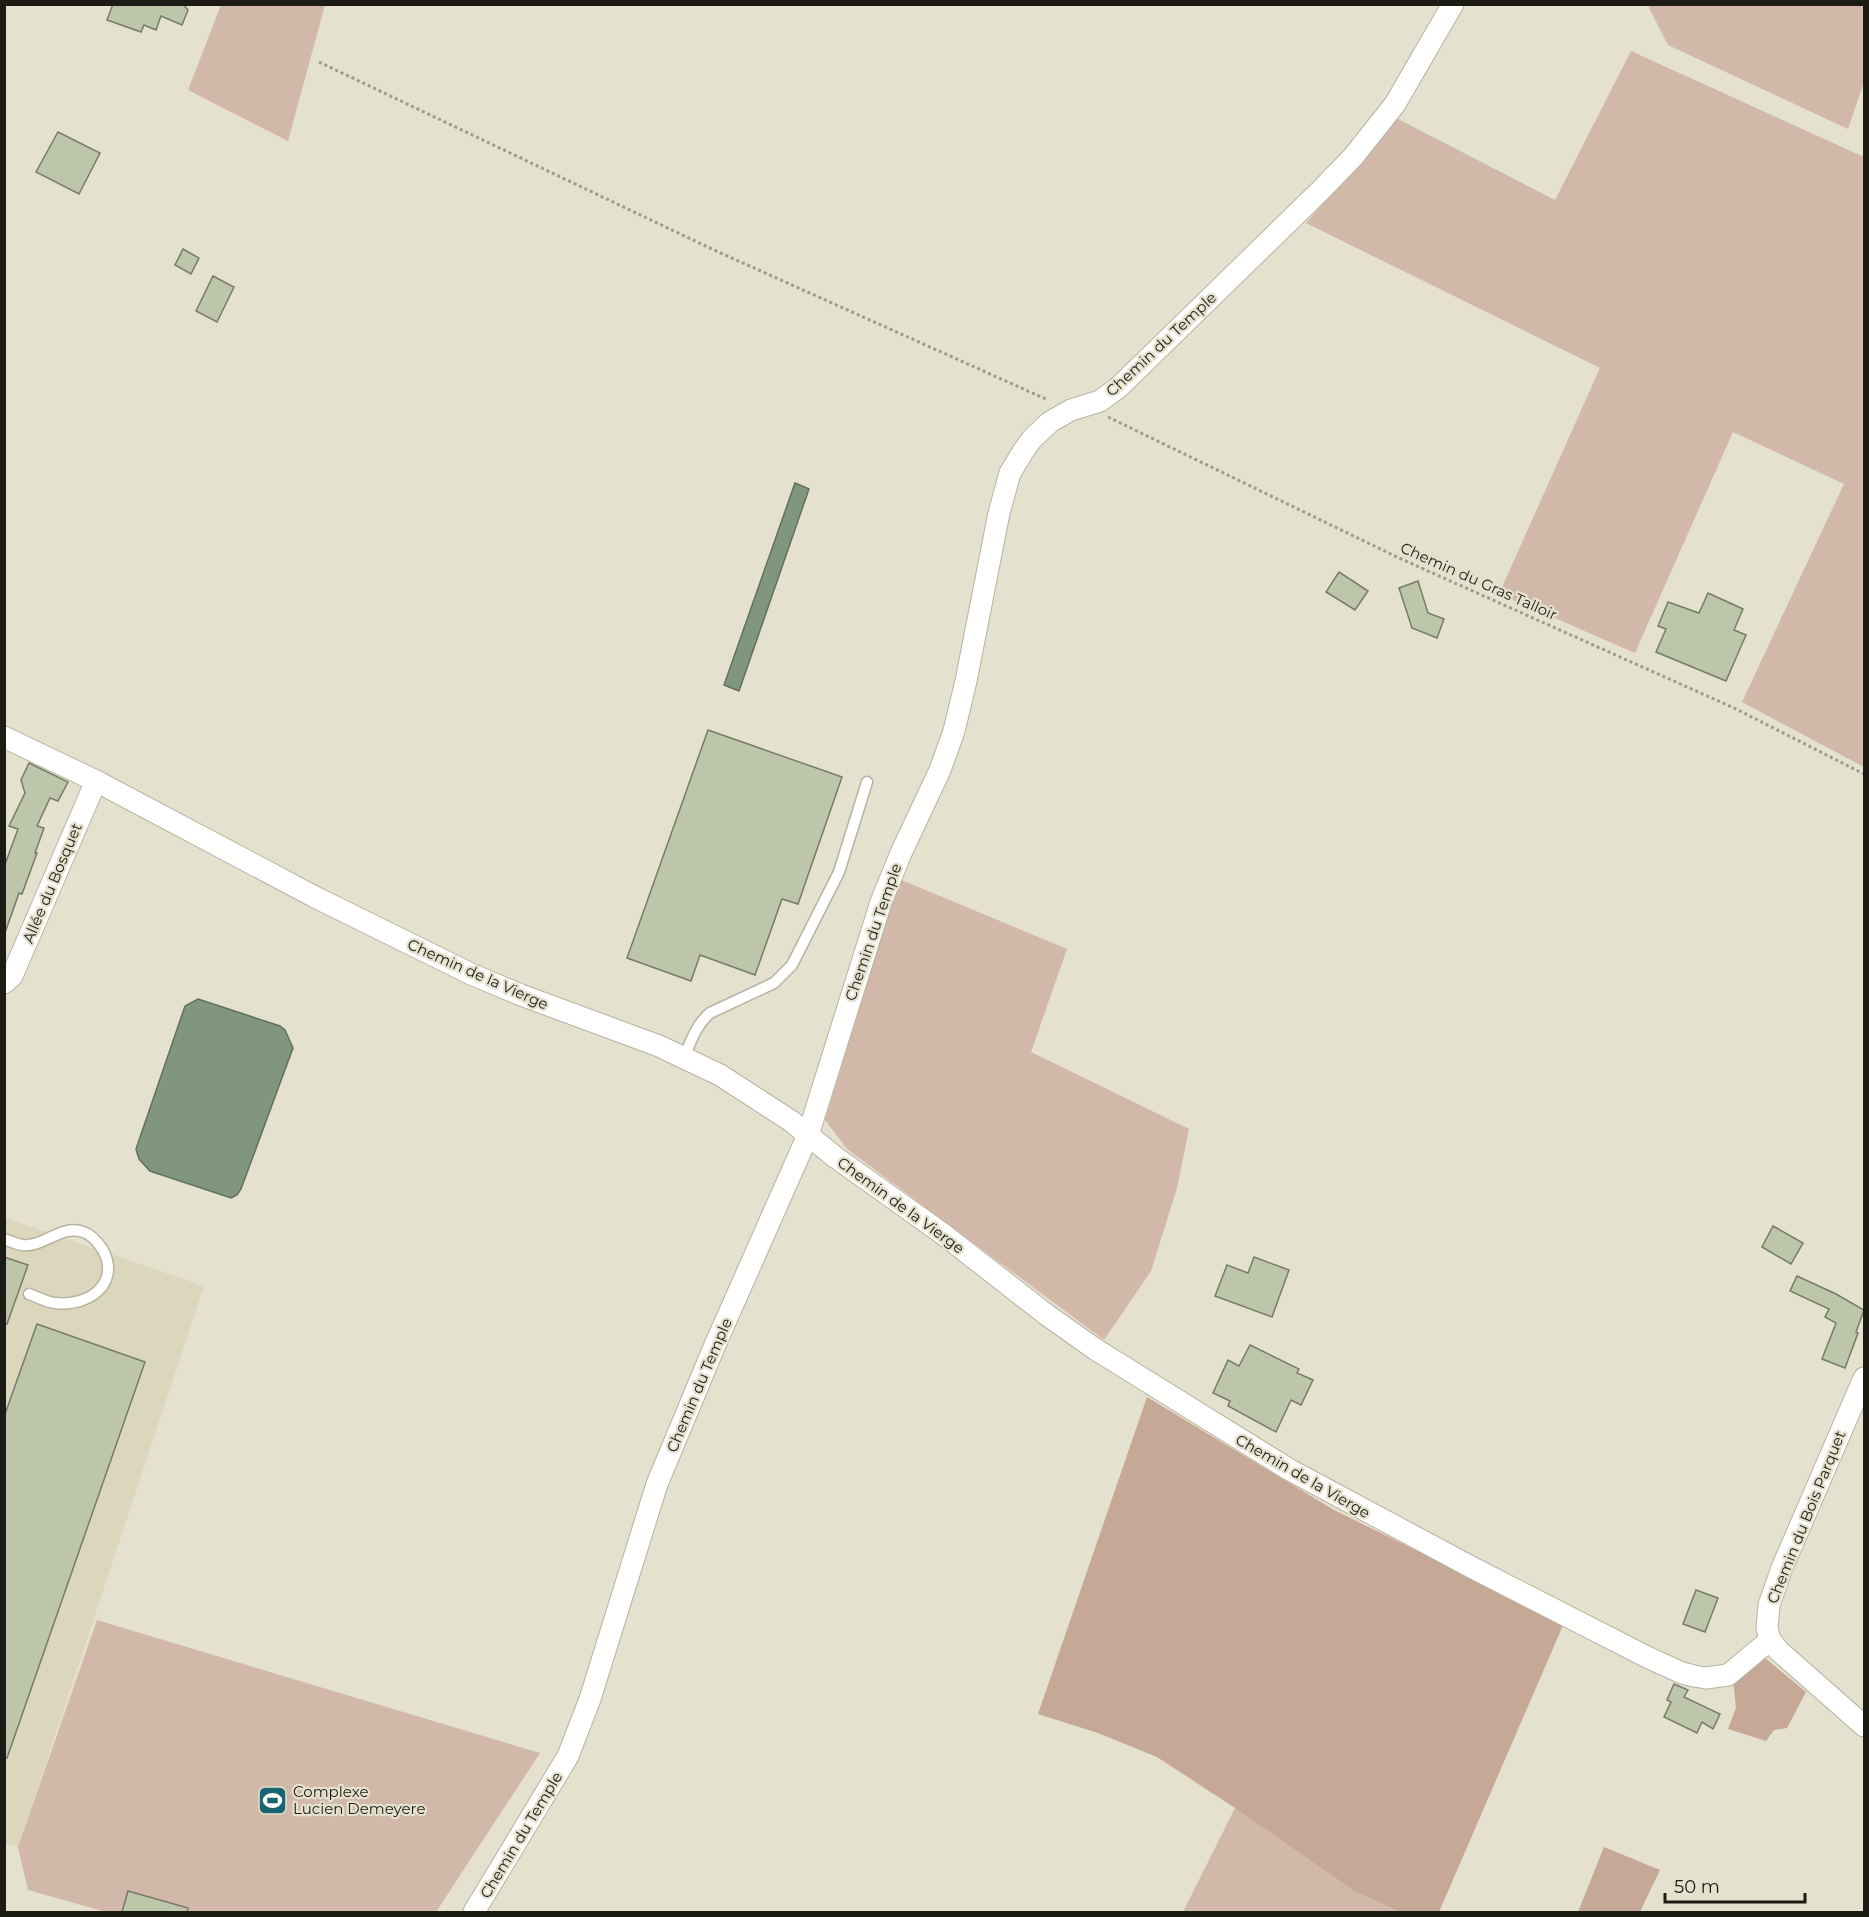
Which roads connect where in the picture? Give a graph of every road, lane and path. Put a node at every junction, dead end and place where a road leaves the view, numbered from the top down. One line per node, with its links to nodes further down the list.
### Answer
1 (1453, 4): 3 (street, Chemin du Temple)
2 (319, 62): 3 (path, Chemin du Gras Talloir)
3 (1078, 408): 5 (path, Chemin du Gras Talloir); 10 (street, Chemin du Temple)
4 (4, 736): 6 (street, Chemin de la Vierge)
5 (1864, 774)
6 (96, 781): 8 (street, Allée du Bosquet); 9 (street, Chemin de la Vierge)
7 (867, 782): 9 (lane)
8 (4, 983)
9 (684, 1058): 10 (street, Chemin de la Vierge)
10 (807, 1135): 14 (street, Chemin de la Vierge); 16 (street, Chemin du Temple)
11 (4, 1239): 12 (lane)
12 (29, 1294)
13 (1864, 1378): 14 (street, Chemin du Bois Parquet)
14 (1770, 1640): 15 (street)
15 (1864, 1726)
16 (474, 1912)

